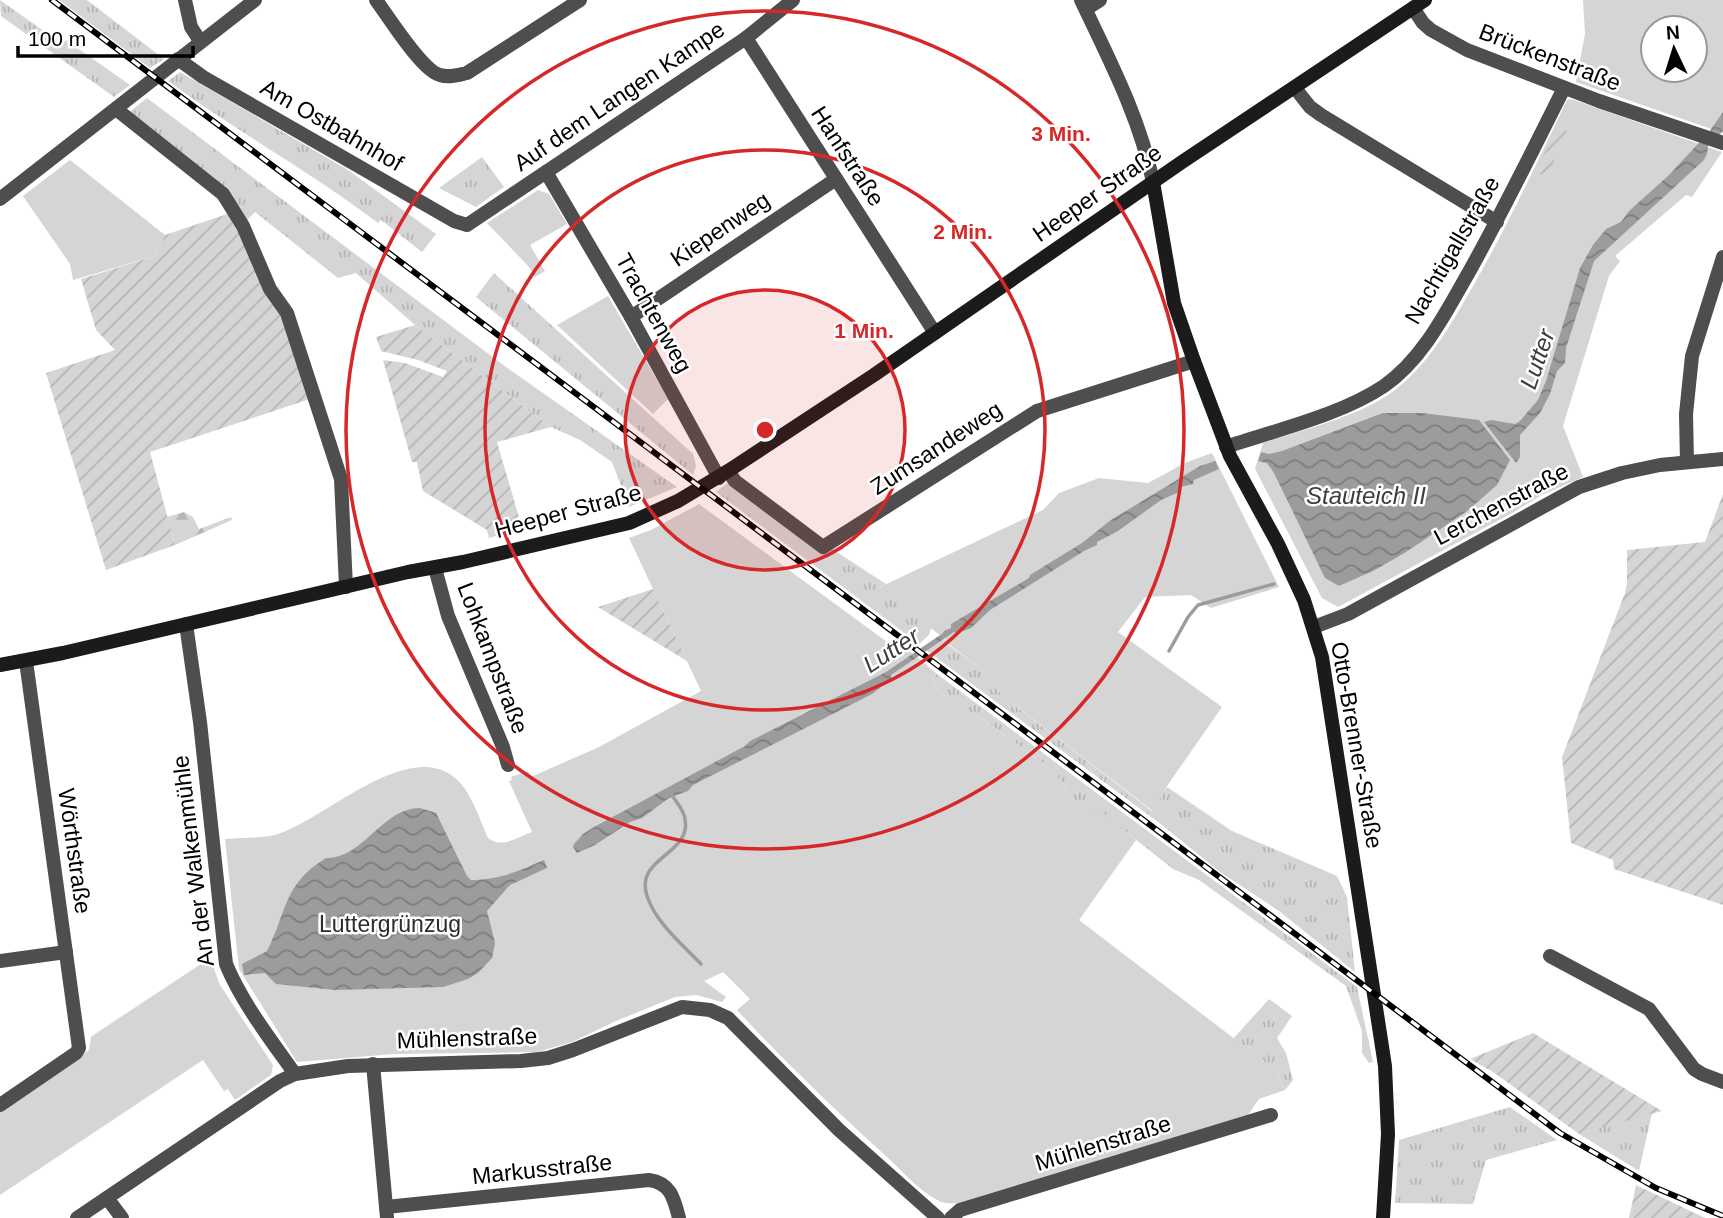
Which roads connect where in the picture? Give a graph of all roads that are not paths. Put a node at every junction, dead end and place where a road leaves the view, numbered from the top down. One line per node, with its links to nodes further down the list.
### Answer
1 (185, 0): 10 (street)
2 (256, 0): 10 (street)
3 (376, 0): 4 (street)
4 (580, 0)
5 (793, 0): 9 (street, Auf dem Langen Kampe)
6 (1100, 0): 8 (street)
7 (1419, 4): 12 (main road, Heeper Straße); 13 (street, Brückenstraße)
8 (1084, 5): 18 (street)
9 (746, 38): 16 (street, Auf dem Langen Kampe); 17 (street, Hanfstraße)
10 (201, 41): 11 (street)
11 (178, 59): 14 (street); 21 (street, Am Ostbahnhof)
12 (1295, 88): 18 (main road, Heeper Straße); 20 (street)
13 (1564, 88): 15 (street, Brückenstraße); 20 (street, Nachtigallstraße)
14 (116, 109): 19 (street); 31 (street)
15 (1723, 143)
16 (546, 172): 21 (street, Auf dem Langen Kampe); 23 (street, Trachtenweg)
17 (836, 179): 23 (street, Kiepenweg); 24 (street, Hanfstraße)
18 (1153, 182): 24 (main road, Heeper Straße); 25 (main road, Otto-Brenner-Straße)
19 (0, 199)
20 (1497, 222): 26 (street, Nachtigallstraße)
21 (467, 225)
22 (1723, 257): 28 (street)
23 (631, 317): 29 (street, Trachtenweg)
24 (935, 333): 29 (main road, Heeper Straße)
25 (1194, 361): 26 (main road, Otto-Brenner-Straße); 29 (street, Zumsandeweg)
26 (1226, 447): 33 (main road, Otto-Brenner-Straße)
27 (1723, 459): 28 (street, Lerchenstraße)
28 (1687, 462): 33 (street, Lerchenstraße)
29 (724, 475): 30 (main road, Heeper Straße)
30 (435, 568): 31 (main road, Heeper Straße); 36 (street, Lohkampstraße)
31 (346, 587): 32 (main road, Heeper Straße)
32 (186, 624): 34 (main road, Heeper Straße); 41 (street, An der Walkenmühle)
33 (1314, 627): 52 (main road, Otto-Brenner-Straße)
34 (26, 661): 35 (main road, Heeper Straße); 37 (street, Wörthstraße)
35 (0, 665)
36 (508, 765)
37 (66, 952): 39 (street); 43 (street, Wörthstraße)
38 (1550, 956): 42 (street)
39 (0, 961)
40 (373, 1064): 41 (street, Mühlenstraße); 46 (street); 50 (street, Mühlenstraße)
41 (295, 1074): 45 (street, Mühlenstraße)
42 (1723, 1082)
43 (0, 1105)
44 (1272, 1115): 51 (street, Mühlenstraße)
45 (107, 1198): 47 (street, Mühlenstraße); 48 (street)
46 (387, 1213): 49 (street, Markusstraße)
47 (77, 1218)
48 (122, 1218)
49 (679, 1218)
50 (938, 1218)
51 (951, 1218)
52 (1383, 1218)

